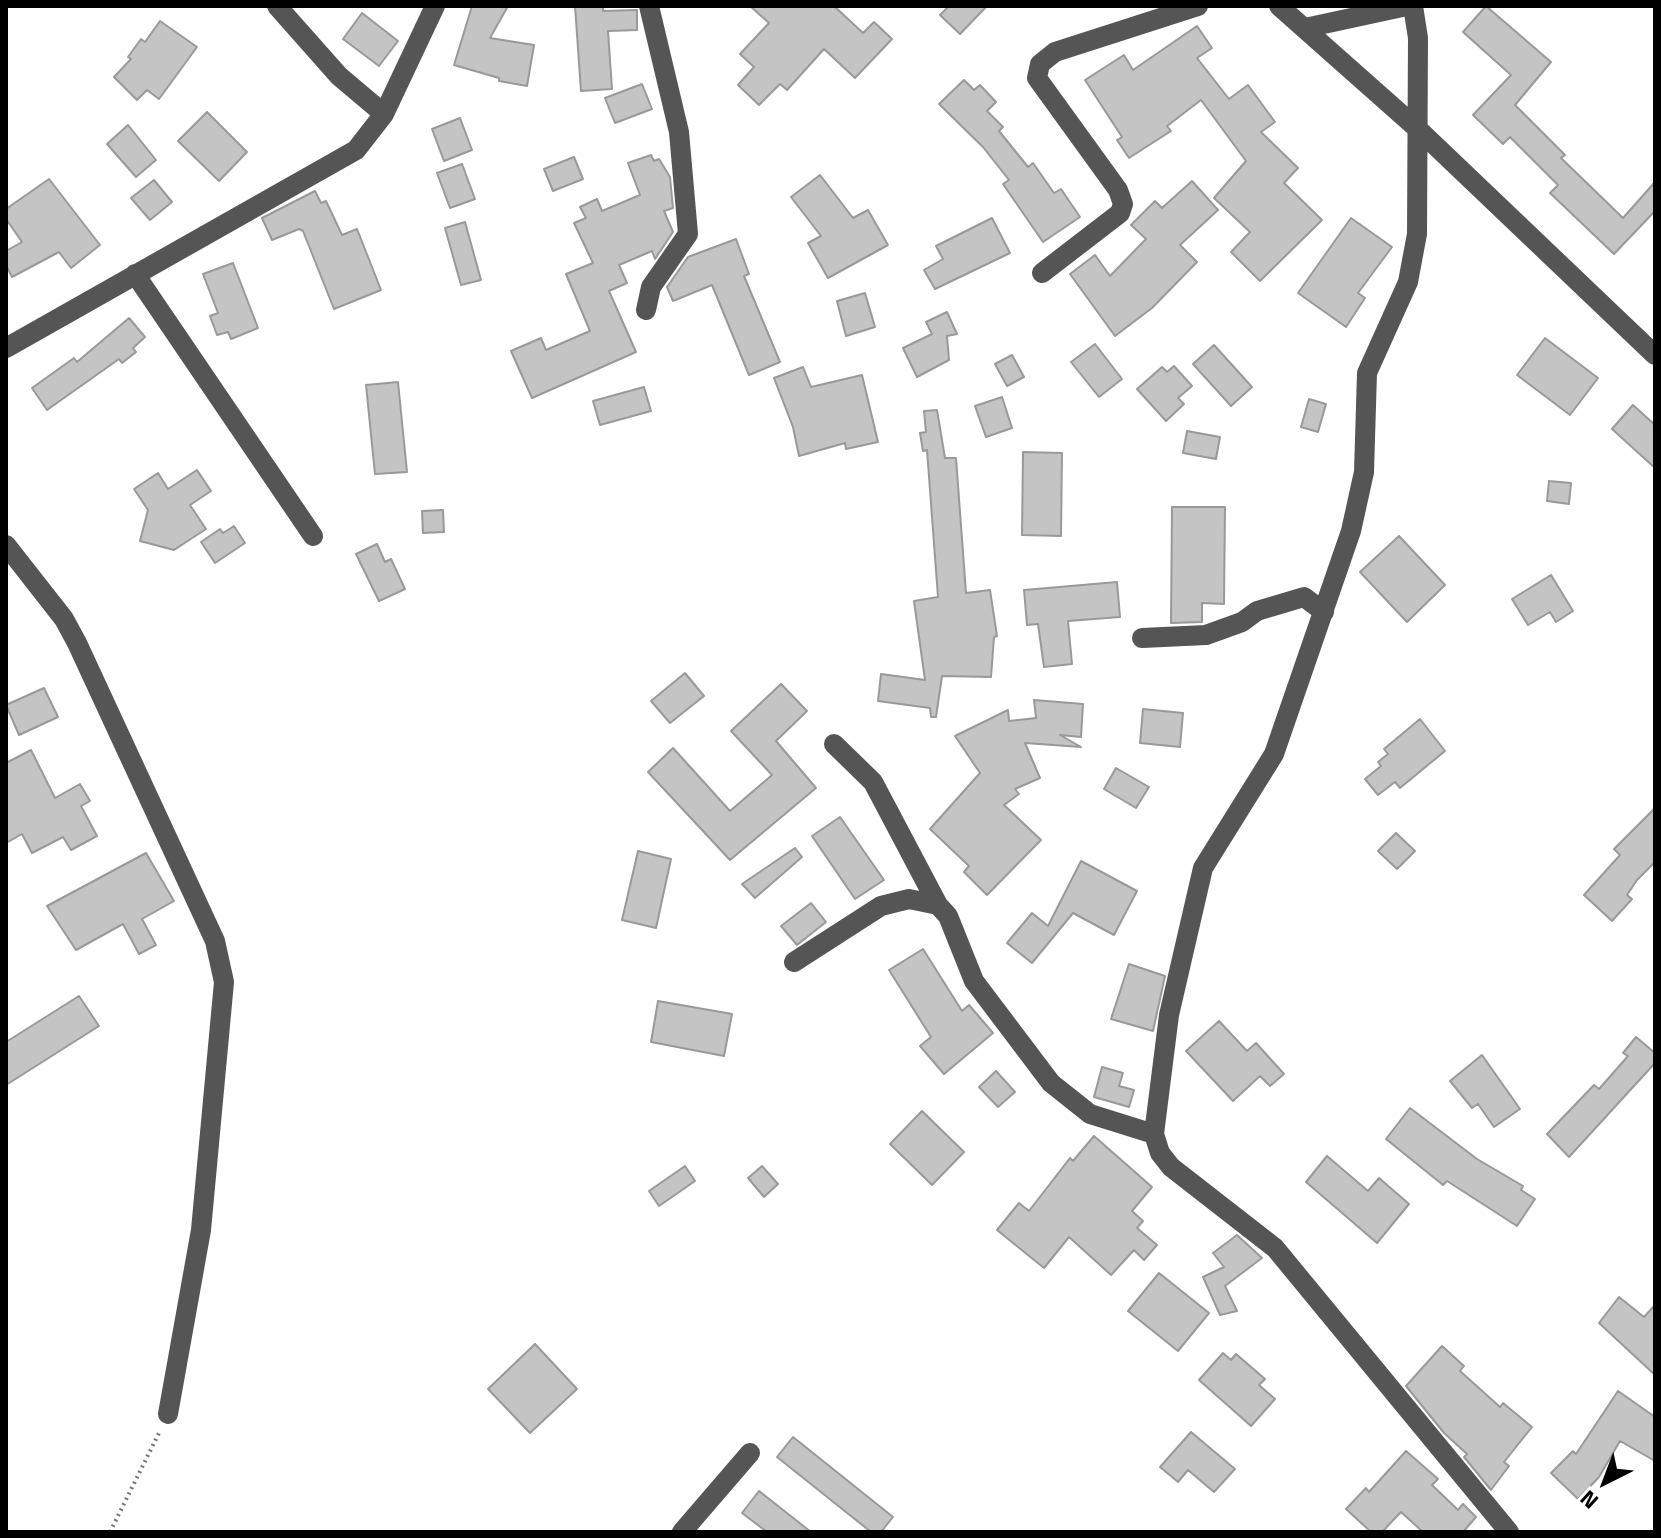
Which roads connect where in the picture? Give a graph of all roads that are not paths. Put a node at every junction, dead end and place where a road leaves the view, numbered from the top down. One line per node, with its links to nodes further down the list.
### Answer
1 (277, 6): 8 (street)
2 (435, 6): 8 (street)
3 (649, 6): 12 (street)
4 (1198, 6): 10 (street)
5 (1279, 6): 7 (street)
6 (1410, 6): 7 (street); 9 (street)
7 (1305, 28): 9 (street)
8 (384, 114): 11 (street)
9 (1420, 131): 14 (street); 17 (street)
10 (1042, 273)
11 (135, 274): 13 (street); 15 (street)
12 (646, 310)
13 (6, 348)
14 (1655, 355)
15 (313, 536)
16 (6, 545): 23 (street)
17 (1324, 612): 18 (street); 22 (street)
18 (1142, 638)
19 (834, 744): 20 (street)
20 (938, 905): 21 (street); 22 (street)
21 (794, 962)
22 (1154, 1134): 26 (street)
23 (168, 1414)
24 (750, 1453): 25 (street)
25 (682, 1532)
26 (1509, 1532)

